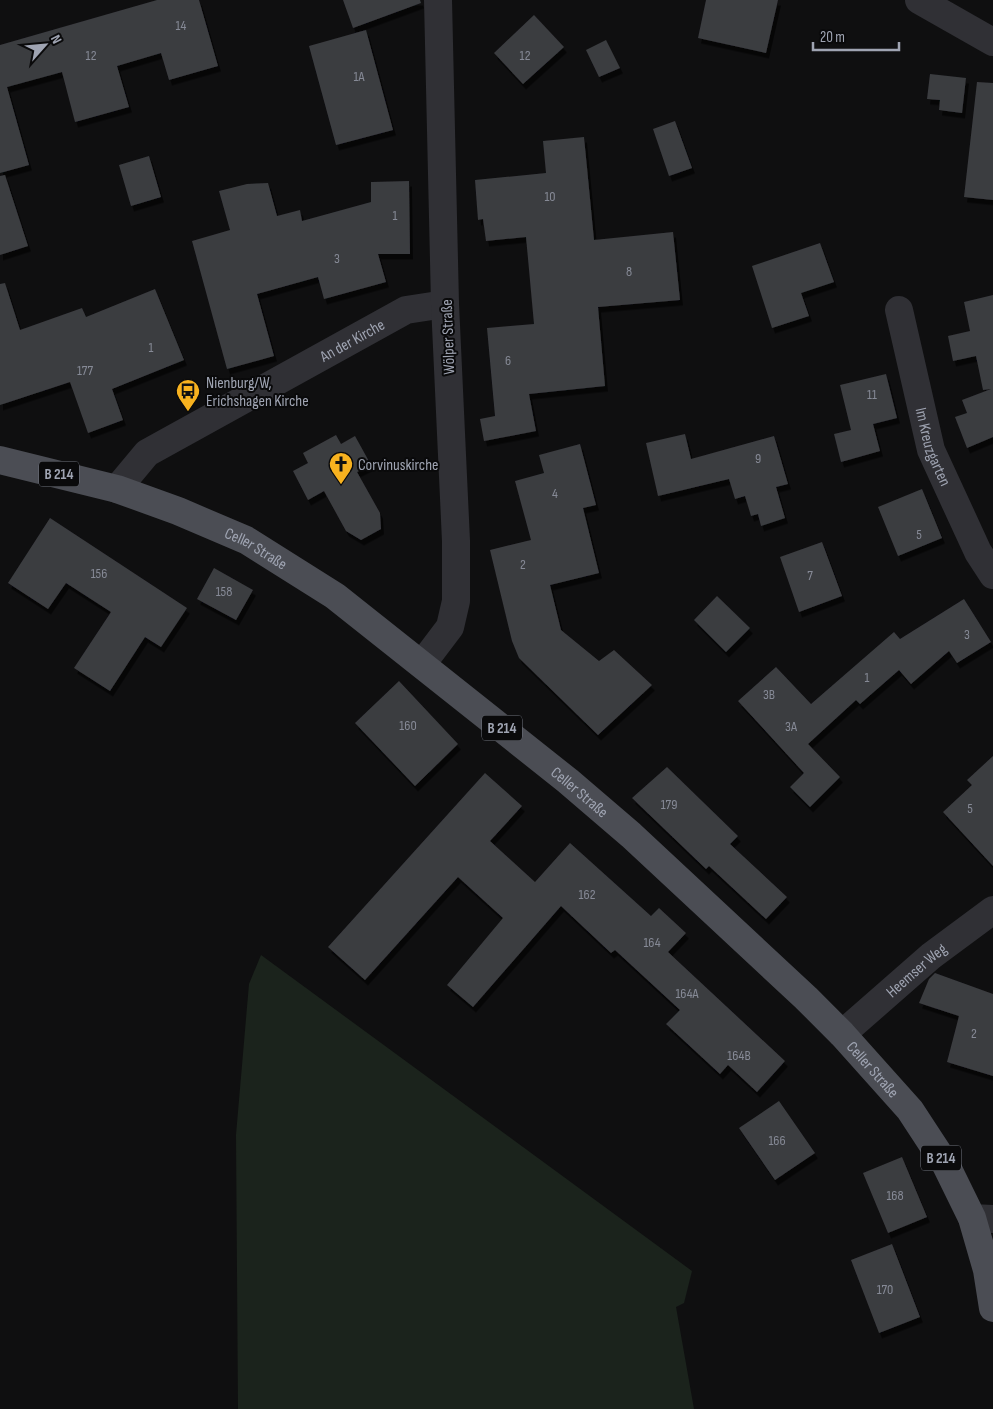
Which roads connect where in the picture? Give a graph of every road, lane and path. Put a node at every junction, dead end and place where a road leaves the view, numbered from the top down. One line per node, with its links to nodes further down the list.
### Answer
1 (438, 0): 4 (street, Wölper Straße)
2 (919, 0): 3 (street)
3 (993, 42)
4 (445, 304): 7 (street, An der Kirche); 9 (street, Wölper Straße)
5 (899, 310): 8 (street, Im Kreuzgarten)
6 (0, 460): 7 (main road, Celler Straße / B 214)
7 (118, 489): 9 (main road, Celler Straße / B 214)
8 (993, 575)
9 (422, 664): 11 (main road, Celler Straße / B 214)
10 (993, 910): 11 (street, Heemser Weg)
11 (842, 1034): 12 (main road, Celler Straße / B 214)
12 (983, 1218): 13 (main road, Celler Straße / B 214)
13 (993, 1308)

